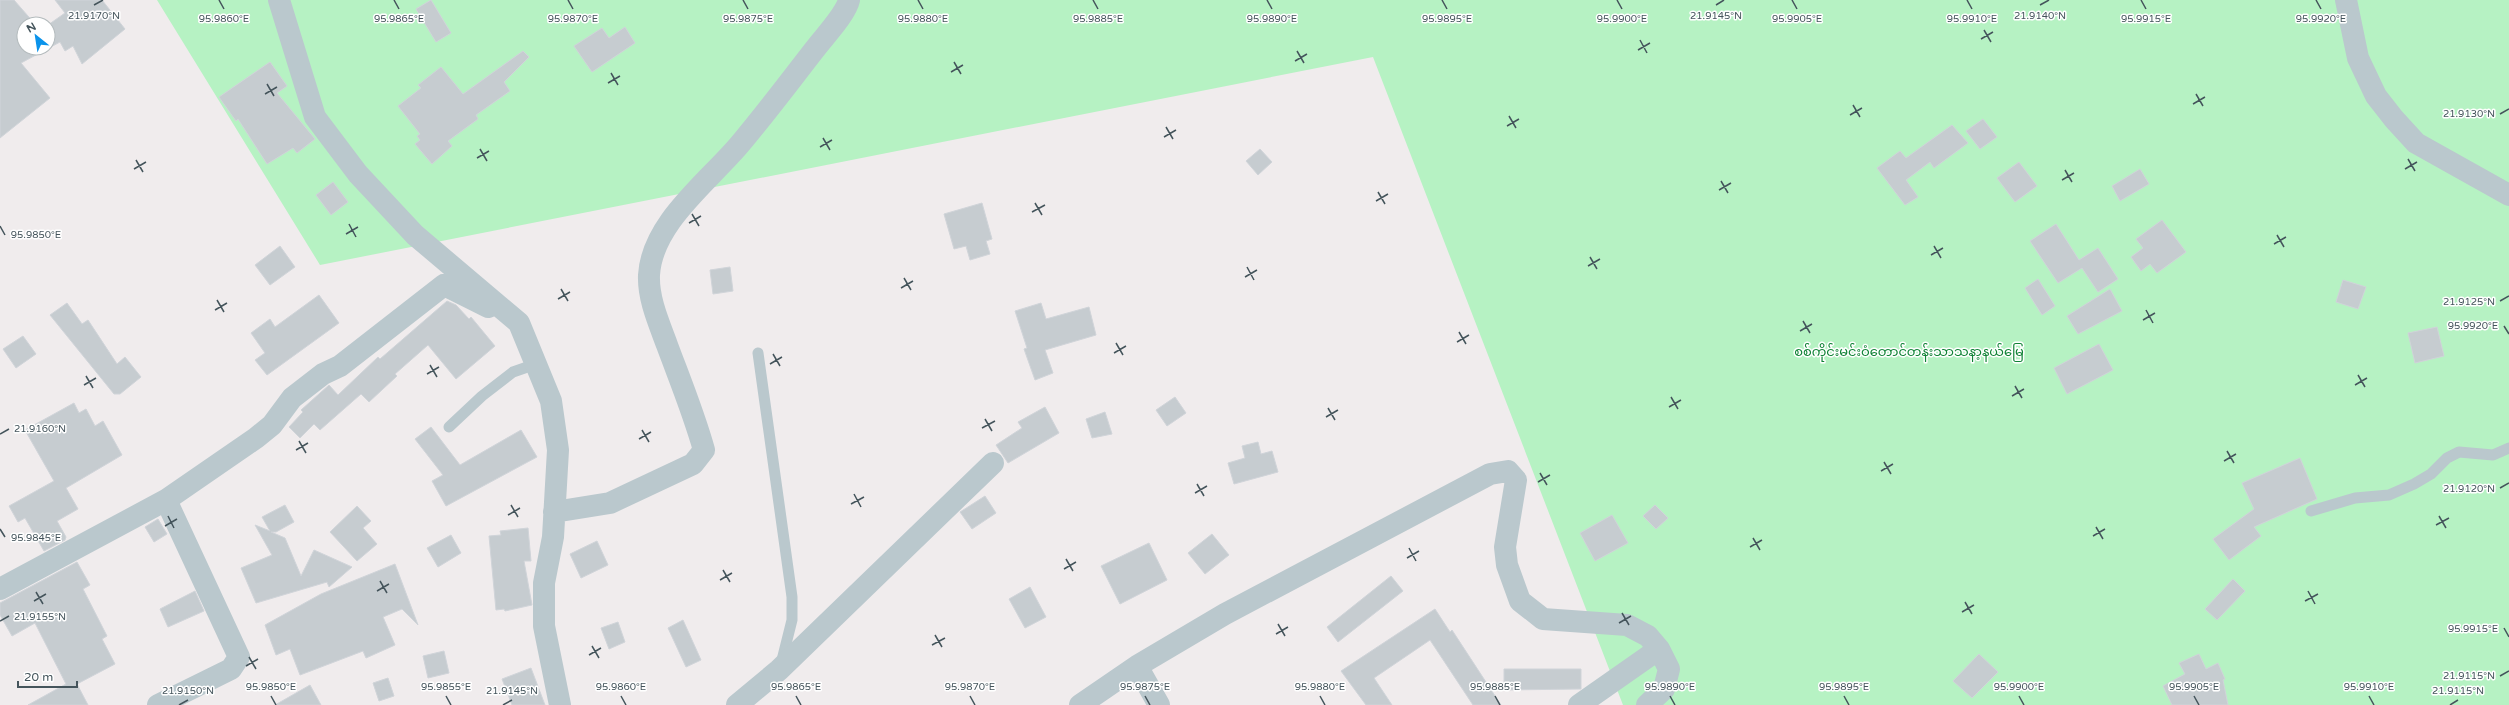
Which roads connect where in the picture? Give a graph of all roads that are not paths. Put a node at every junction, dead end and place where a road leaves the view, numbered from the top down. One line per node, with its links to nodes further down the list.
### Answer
1 (279, 0): 5 (street)
2 (849, 0): 13 (street)
3 (2346, 0): 4 (street)
4 (2509, 195)
5 (519, 323): 7 (street); 11 (street)
6 (758, 353): 17 (lane)
7 (536, 364): 8 (lane); 13 (street)
8 (449, 427)
9 (2509, 448): 12 (lane)
10 (993, 463): 17 (street)
11 (166, 500): 14 (street); 18 (street)
12 (2312, 511)
13 (554, 512): 19 (street)
14 (0, 589)
15 (1659, 649): 16 (street); 23 (street); 24 (street)
16 (1137, 666): 21 (street); 22 (street)
17 (779, 670): 20 (street)
18 (158, 705)
19 (560, 705)
20 (737, 705)
21 (1080, 705)
22 (1159, 705)
23 (1579, 705)
24 (1646, 705)

